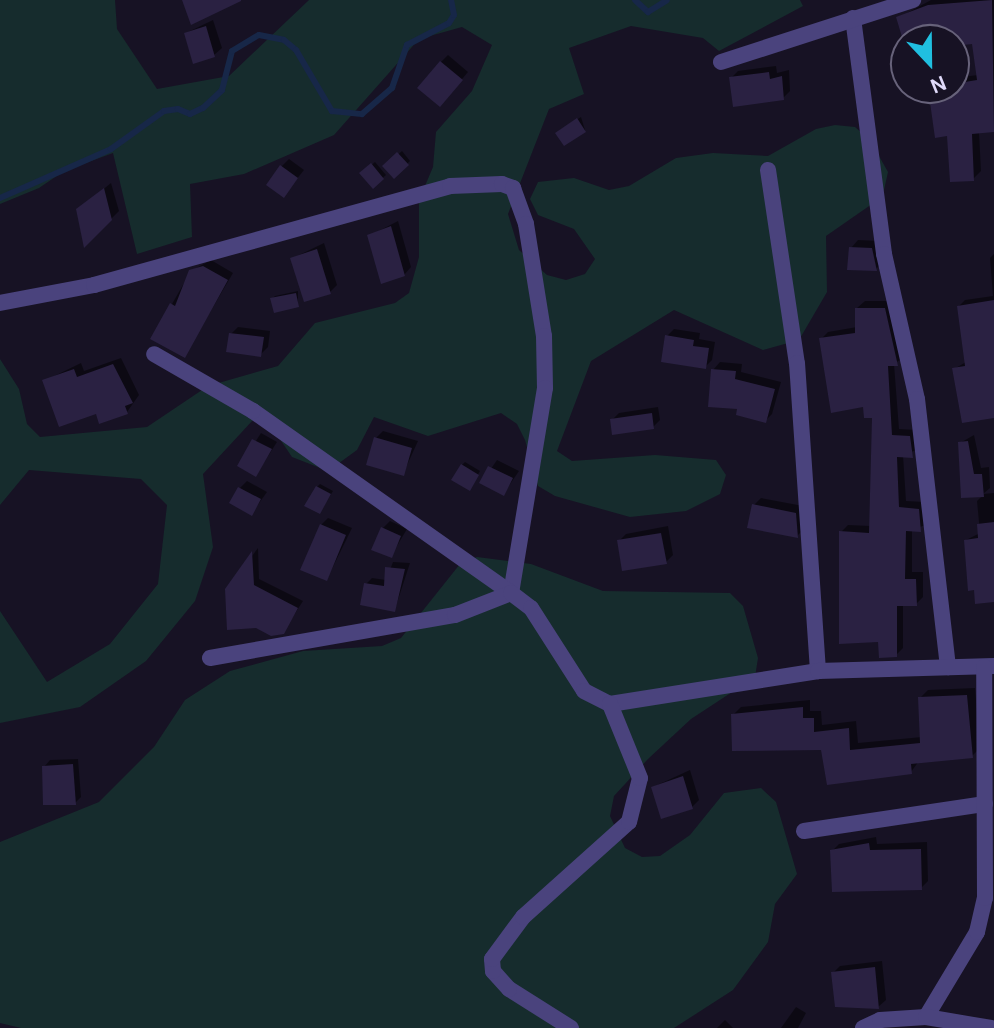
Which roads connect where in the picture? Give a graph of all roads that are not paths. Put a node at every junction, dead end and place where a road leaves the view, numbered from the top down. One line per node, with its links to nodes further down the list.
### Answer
1 (913, 0): 2 (street)
2 (853, 18): 3 (street); 10 (street)
3 (721, 62)
4 (768, 170): 11 (street)
5 (0, 303): 7 (street)
6 (154, 354): 7 (street)
7 (511, 593): 8 (street); 12 (street)
8 (210, 658)
9 (989, 666): 10 (street); 13 (street)
10 (948, 667): 11 (street)
11 (818, 671): 12 (street)
12 (610, 704): 16 (street)
13 (985, 804): 14 (street); 15 (street)
14 (804, 831)
15 (926, 1017): 17 (street); 18 (street)
16 (571, 1028)
17 (863, 1028)
18 (991, 1028)

